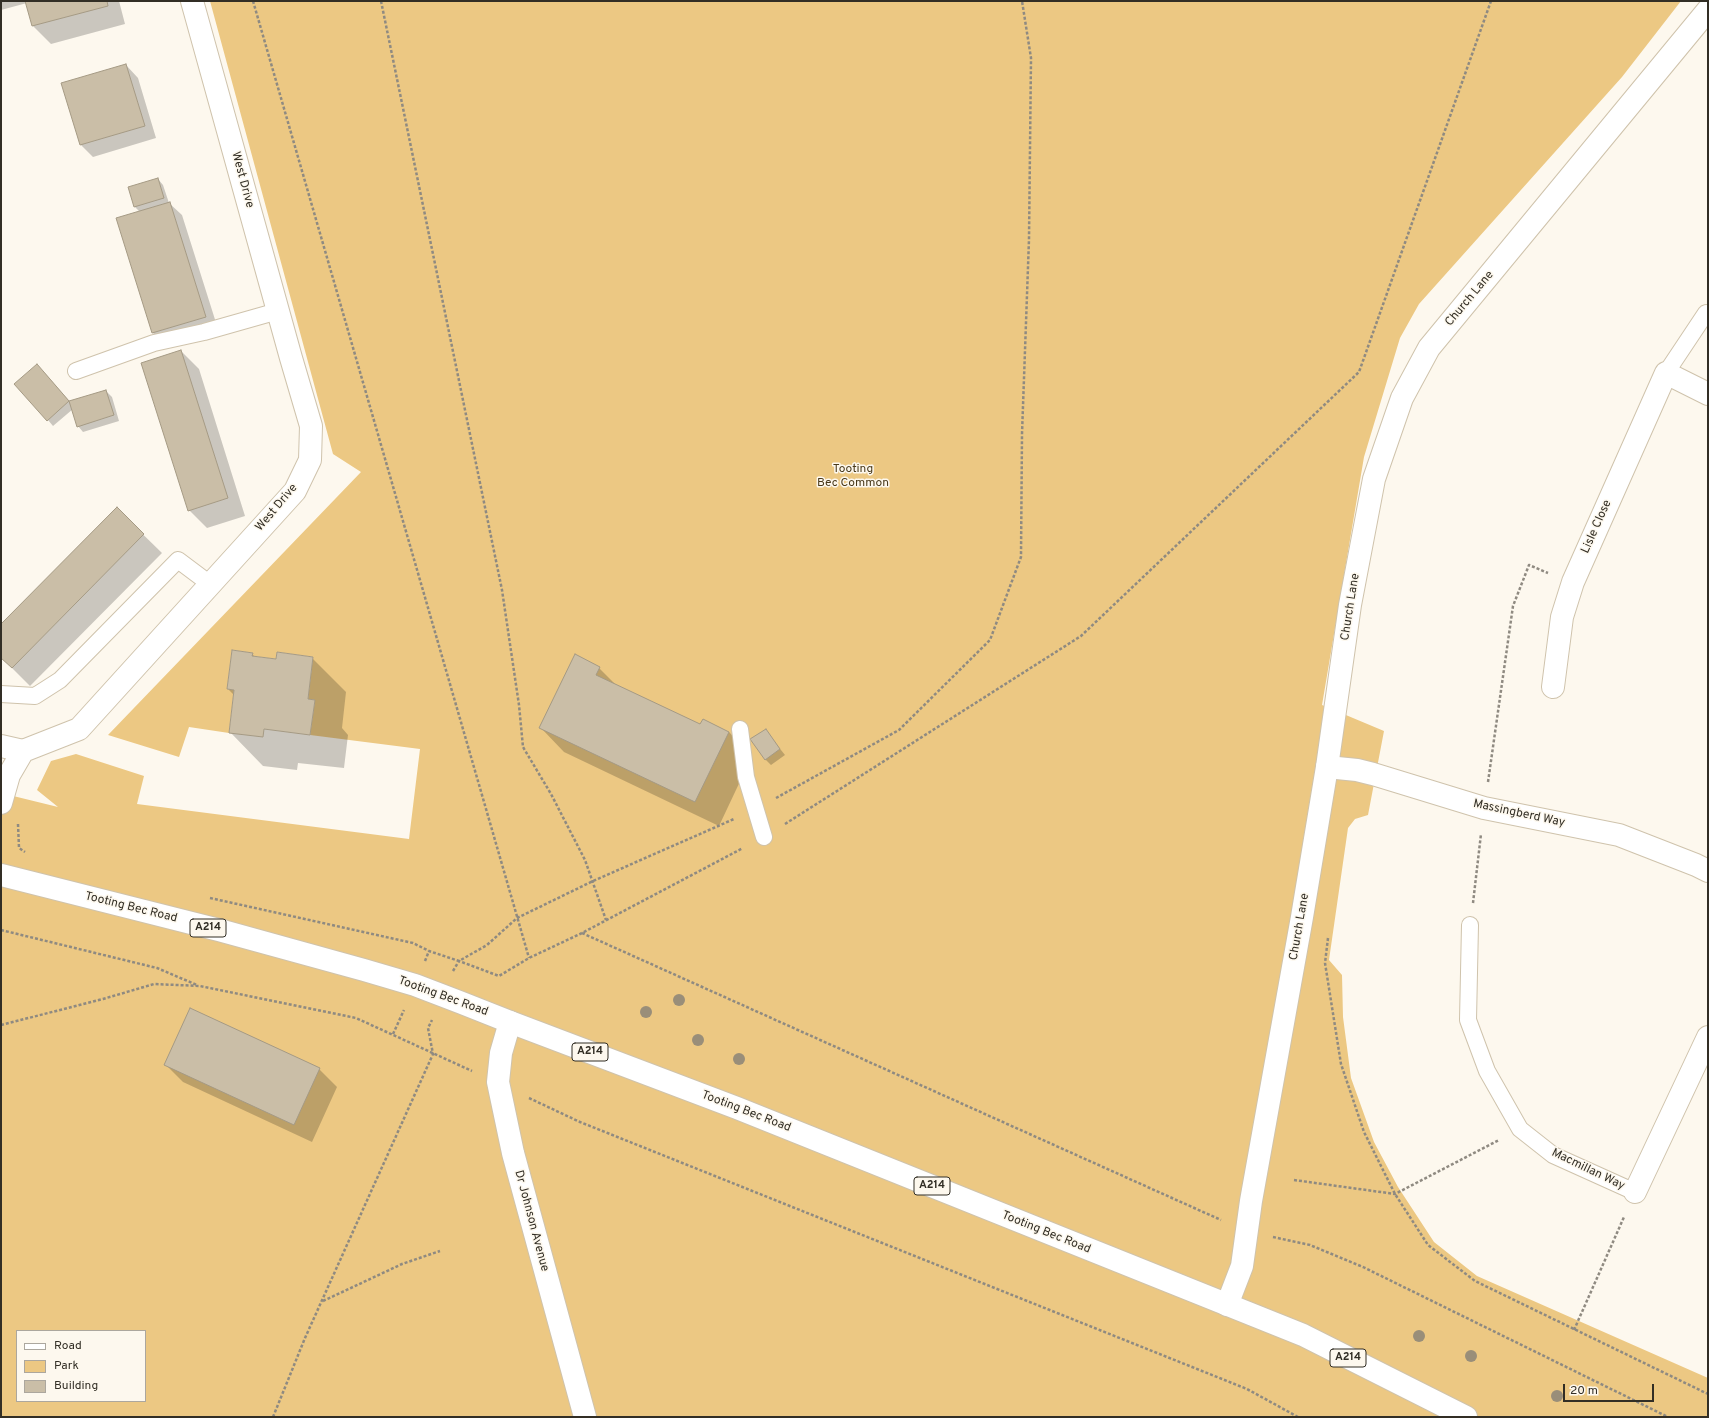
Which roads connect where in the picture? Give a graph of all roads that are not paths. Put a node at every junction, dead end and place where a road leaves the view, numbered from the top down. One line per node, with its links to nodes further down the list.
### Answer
1 (192, 1): 3 (main road, West Drive)
2 (1708, 10): 14 (main road, Church Lane)
3 (278, 311): 5 (lane); 8 (main road, West Drive)
4 (1706, 313): 6 (lane, Lisle Close)
5 (76, 371)
6 (1666, 373): 7 (main road); 9 (main road, Lisle Close)
7 (1708, 394)
8 (210, 584): 10 (lane); 13 (main road, West Drive)
9 (1553, 687)
10 (1, 694)
11 (740, 729): 16 (lane)
12 (1, 746): 13 (main road)
13 (23, 751): 15 (main road)
14 (1327, 768): 17 (main road, Massingberd Way); 23 (main road, Church Lane)
15 (1, 803)
16 (764, 837)
17 (1708, 871)
18 (1, 875): 20 (main road, Tooting Bec Road / A214)
19 (1470, 925): 22 (lane, Macmillan Way)
20 (510, 1022): 23 (main road, Tooting Bec Road / A214); 24 (main road, Dr Johnson Avenue)
21 (1708, 1037): 22 (main road, Macmillan Way)
22 (1635, 1192)
23 (1227, 1305): 25 (main road, Tooting Bec Road / A214)
24 (585, 1417)
25 (1466, 1417)

